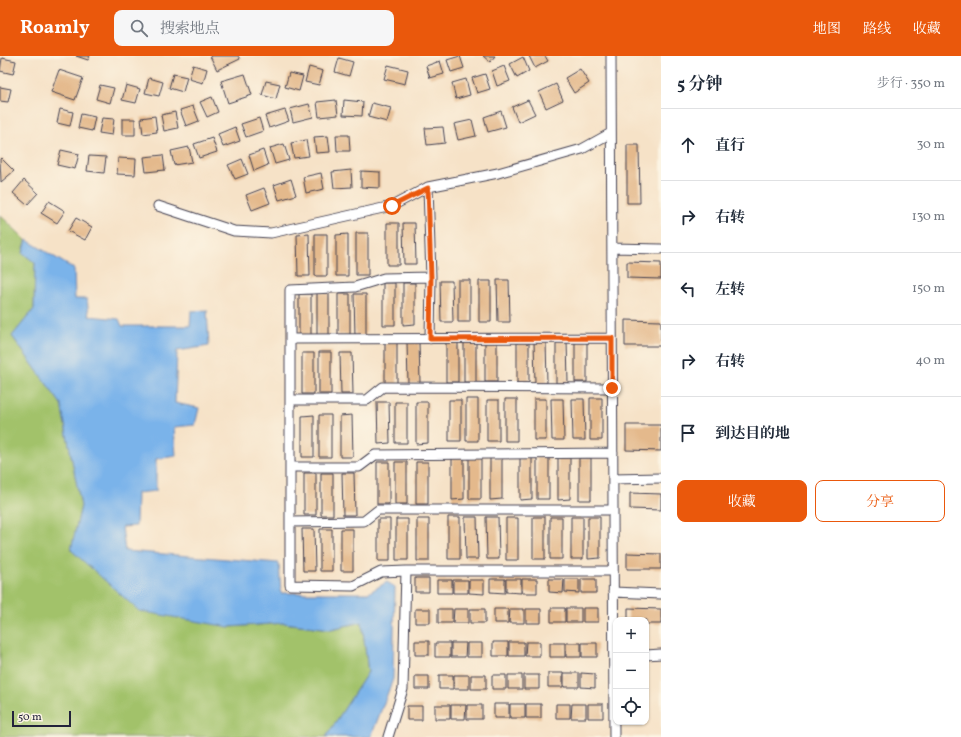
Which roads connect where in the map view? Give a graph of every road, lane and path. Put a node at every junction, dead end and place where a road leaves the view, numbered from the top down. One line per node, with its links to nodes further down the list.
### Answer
1 (611, 56): 2 (street)
2 (611, 133): 3 (street); 5 (street)
3 (428, 188): 4 (street); 7 (street)
4 (158, 206)
5 (612, 248): 6 (street); 8 (street)
6 (661, 249)
7 (431, 277): 9 (street); 10 (street)
8 (612, 338): 10 (street); 11 (street)
9 (290, 339): 10 (street); 12 (street)
10 (430, 339)
11 (612, 388): 12 (street); 13 (street)
12 (290, 400): 14 (street)
13 (613, 453): 14 (street); 16 (street)
14 (290, 467): 18 (street)
15 (661, 478): 16 (street)
16 (613, 479): 17 (street)
17 (613, 510): 18 (street); 20 (street)
18 (290, 522): 19 (street)
19 (406, 571): 20 (street); 27 (street)
20 (613, 571): 21 (street)
21 (613, 592): 22 (street); 23 (street)
22 (661, 594)
23 (615, 653)
24 (661, 654): 25 (street)
25 (649, 655)
26 (615, 689): 28 (street)
27 (388, 737)
28 (614, 737)

